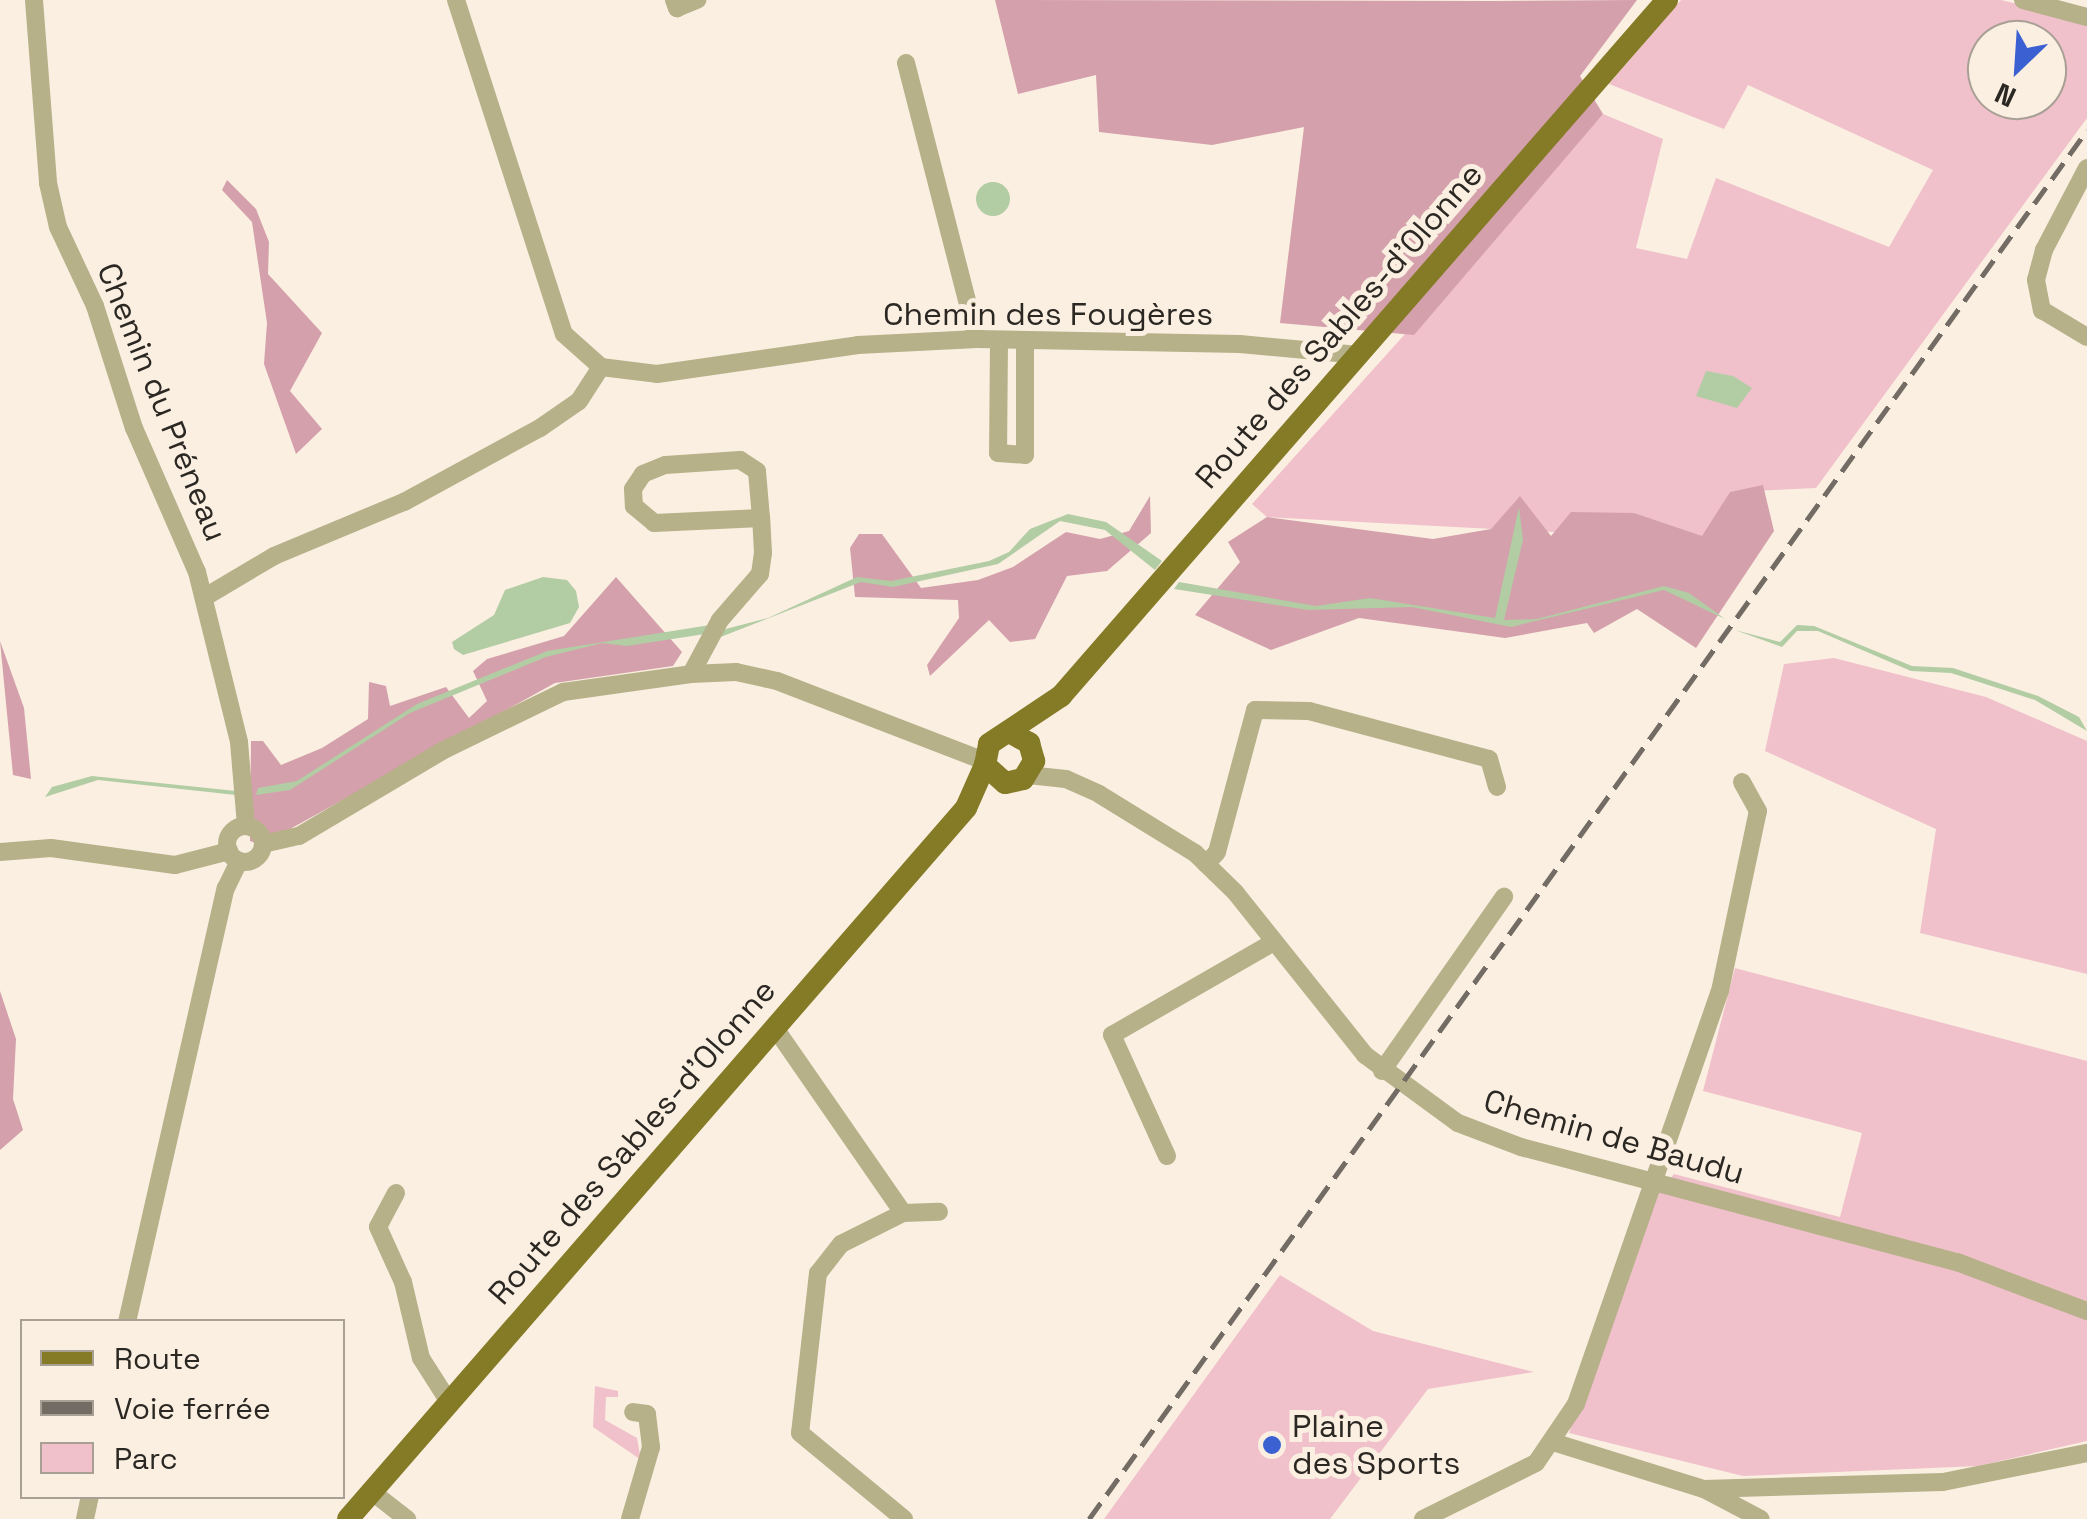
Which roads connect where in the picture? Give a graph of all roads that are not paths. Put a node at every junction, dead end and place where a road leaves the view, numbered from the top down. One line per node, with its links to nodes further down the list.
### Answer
1 (34, 0): 17 (street, Chemin du Préneau)
2 (456, 0): 15 (street)
3 (674, 0): 4 (street)
4 (697, 0)
5 (1668, 0): 14 (main road, Route des Sables-d'Olonne)
6 (2023, 0): 7 (street)
7 (2087, 17)
8 (906, 63): 11 (street)
9 (2087, 168): 10 (street)
10 (2087, 337)
11 (977, 339): 12 (street, Chemin des Fougères); 15 (street, Chemin des Fougères)
12 (999, 342): 13 (street, Chemin des Fougères); 13 (street)
13 (1026, 342): 14 (street, Chemin des Fougères)
14 (1358, 355): 19 (main road, Route des Sables-d'Olonne)
15 (601, 368): 17 (street)
16 (761, 518): 16 (street); 18 (street)
17 (205, 597): 27 (street, Chemin du Préneau)
18 (691, 674): 21 (street); 28 (street)
19 (1061, 696): 20 (main road, Route des Sables-d'Olonne); 22 (main road, Route des Sables-d'Olonne)
20 (1011, 733): 21 (main road, Route des Sables-d'Olonne); 22 (main road)
21 (986, 757): 24 (main road); 26 (main road, Route des Sables-d'Olonne)
22 (1031, 759): 24 (main road, Route des Sables-d'Olonne); 31 (street, Chemin de Baudu)
23 (1742, 782): 37 (street)
24 (1005, 783): 26 (main road, Route des Sables-d'Olonne)
25 (1497, 787): 31 (street)
26 (966, 808): 34 (main road, Route des Sables-d'Olonne)
27 (246, 826): 28 (street); 30 (street)
28 (264, 844): 30 (street)
29 (0, 852): 30 (street)
30 (234, 856): 42 (street)
31 (1206, 864): 33 (street, Chemin de Baudu)
32 (1504, 898): 35 (street)
33 (1274, 942): 35 (street, Chemin de Baudu); 36 (street)
34 (774, 1028): 39 (street); 43 (main road, Route des Sables-d'Olonne)
35 (1382, 1071): 37 (street, Chemin de Baudu)
36 (1167, 1156)
37 (1652, 1182): 41 (street, Chemin de Baudu); 45 (street)
38 (396, 1193): 43 (street)
39 (904, 1212): 40 (street); 52 (street)
40 (939, 1212)
41 (2087, 1311)
42 (127, 1319)
43 (449, 1402): 48 (main road, Route des Sables-d'Olonne)
44 (632, 1412): 51 (street)
45 (1556, 1442): 47 (street); 53 (street)
46 (2087, 1453): 47 (street)
47 (1704, 1489): 54 (street)
48 (372, 1492): 49 (main road, Route des Sables-d'Olonne); 50 (street)
49 (348, 1519)
50 (408, 1519)
51 (630, 1519)
52 (904, 1519)
53 (1424, 1519)
54 (1761, 1519)

